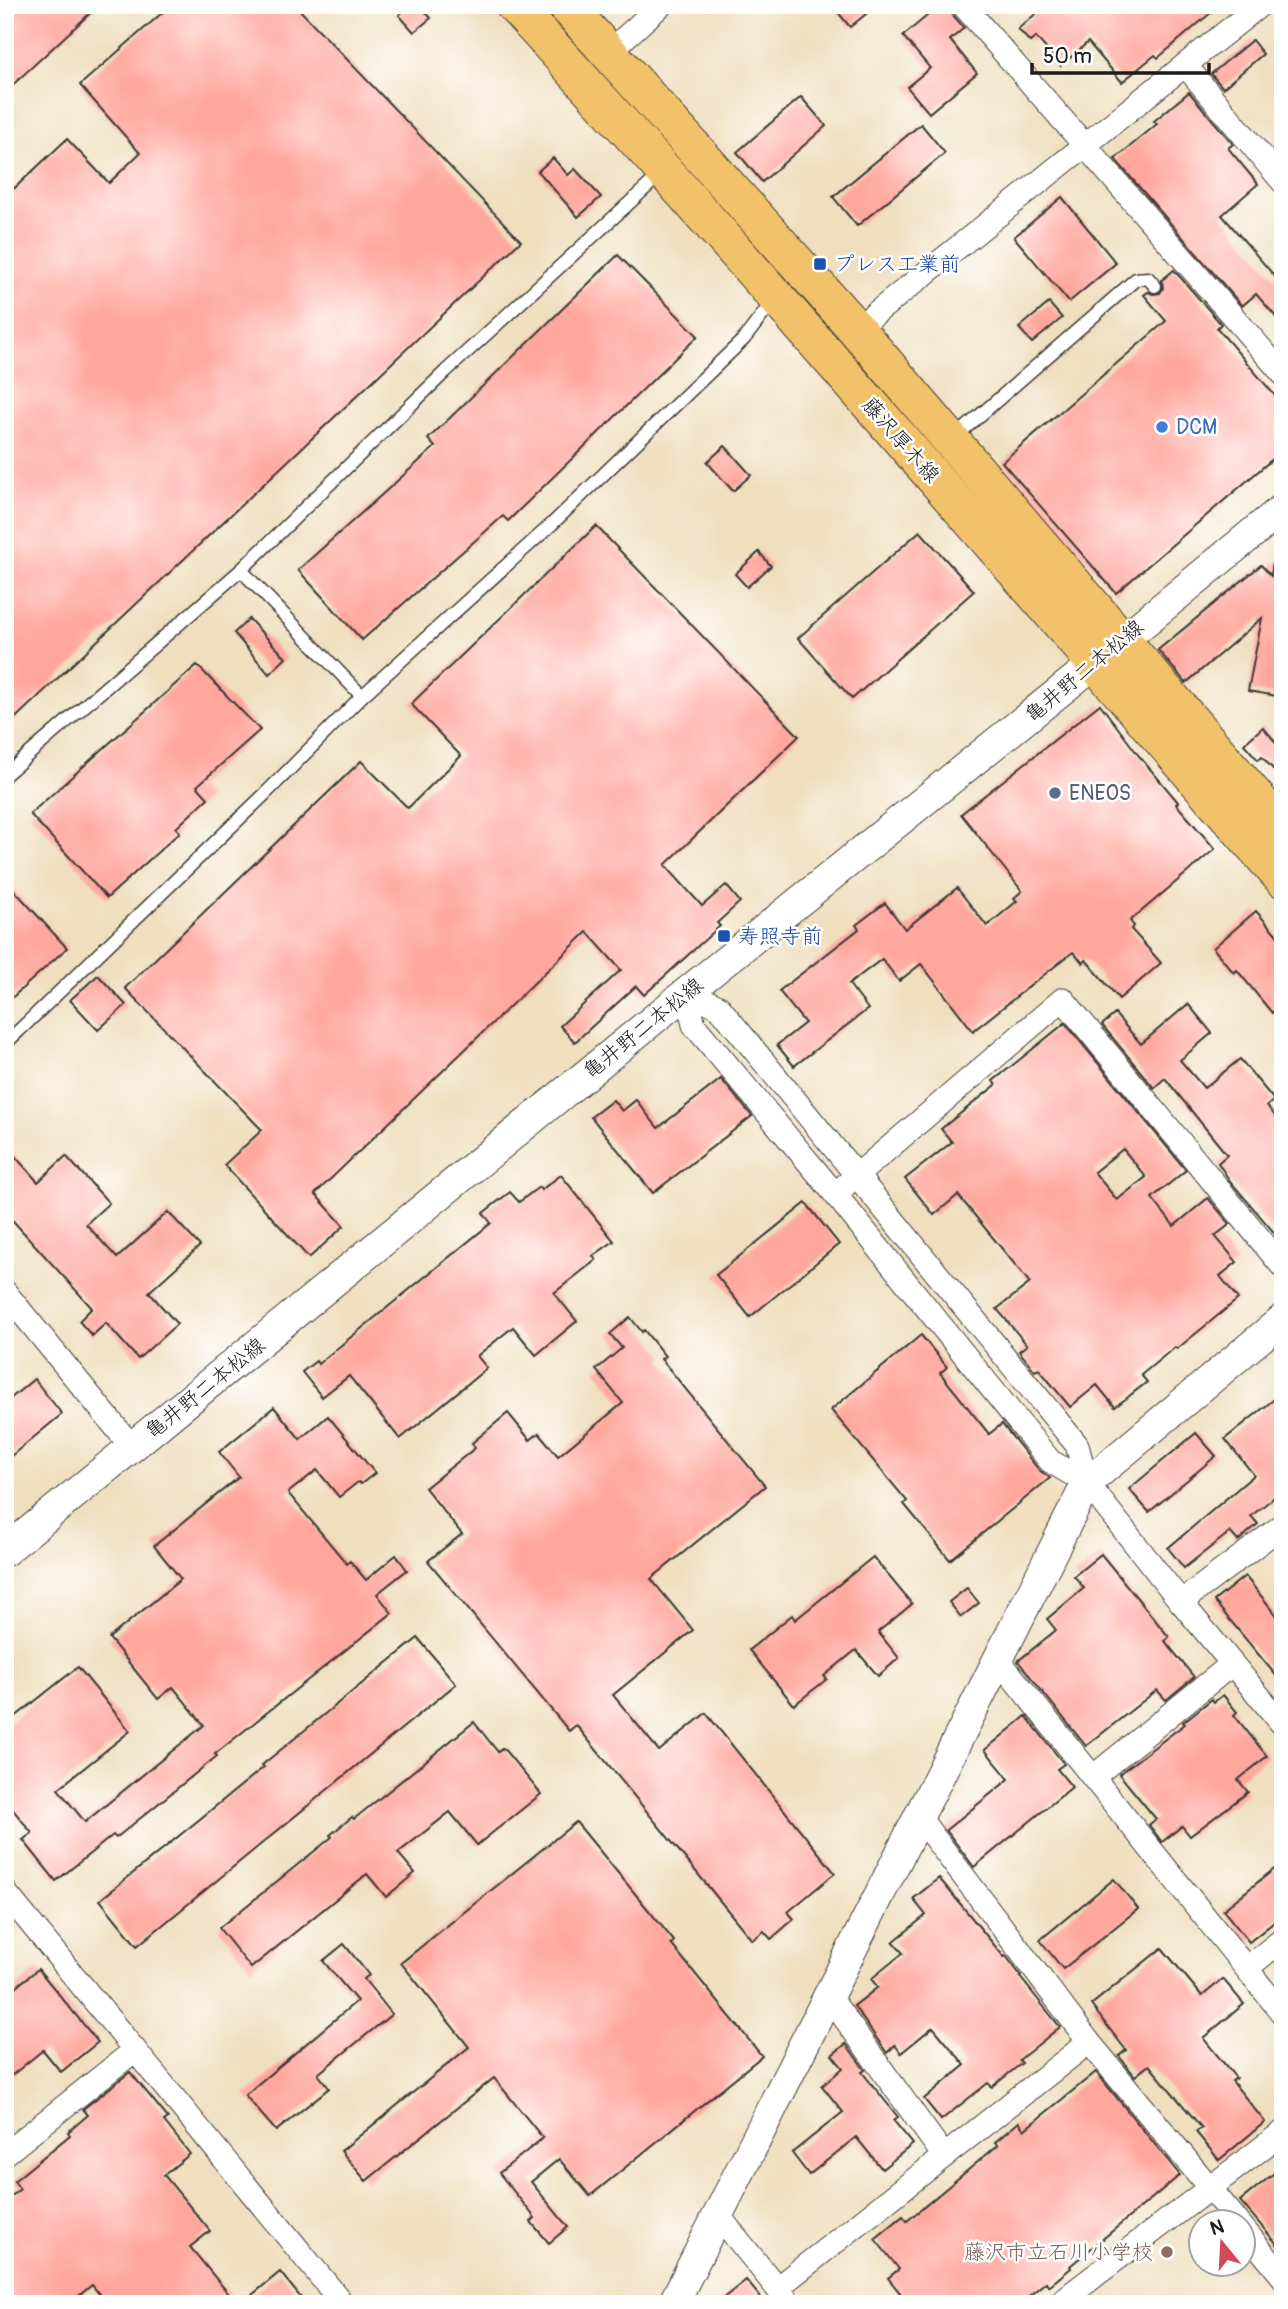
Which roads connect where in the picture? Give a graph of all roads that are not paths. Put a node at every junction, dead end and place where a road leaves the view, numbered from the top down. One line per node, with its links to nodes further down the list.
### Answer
1 (514, 5): 9 (main road, 藤沢厚木線)
2 (566, 5): 6 (main road, 藤沢厚木線)
3 (661, 5): 6 (street)
4 (963, 5): 8 (street)
5 (1260, 5): 7 (street)
6 (609, 52): 13 (main road, 藤沢厚木線)
7 (1185, 65): 8 (street); 10 (street)
8 (1085, 145): 13 (street); 14 (street)
9 (665, 170): 12 (main road, 藤沢厚木線); 17 (lane)
10 (1283, 182)
11 (1155, 286): 15 (lane)
12 (777, 297): 18 (main road, 藤沢厚木線); 19 (lane)
13 (856, 329): 15 (main road, 藤沢厚木線)
14 (1283, 374)
15 (951, 441): 18 (main road, 藤沢厚木線)
16 (1281, 512): 18 (street, 亀井野二本松線)
17 (241, 570): 19 (lane); 20 (lane)
18 (1108, 652): 21 (main road, 藤沢厚木線); 22 (main road, 藤沢厚木線); 23 (street, 亀井野二本松線)
19 (362, 696): 24 (lane)
20 (5, 775)
21 (1283, 829)
22 (1283, 879)
23 (687, 992): 25 (street); 26 (street); 30 (street, 亀井野二本松線)
24 (5, 1044)
25 (856, 1175): 26 (street); 27 (street); 31 (street)
26 (835, 1194): 31 (street)
27 (1283, 1267)
28 (5, 1292): 30 (street)
29 (1283, 1319): 31 (street)
30 (132, 1447): 33 (street, 亀井野二本松線)
31 (1087, 1483): 34 (street); 35 (street)
32 (1283, 1525): 34 (street)
33 (5, 1551)
34 (1181, 1602): 36 (street)
35 (998, 1659): 38 (street); 39 (street)
36 (1232, 1664): 37 (street); 38 (street)
37 (1283, 1725)
38 (1093, 1777): 42 (street)
39 (918, 1816): 43 (street); 45 (street)
40 (5, 1892): 46 (street)
41 (1283, 1940): 42 (street)
42 (1247, 1968): 44 (street)
43 (828, 1995): 49 (street); 52 (street)
44 (1283, 2014)
45 (1089, 2042): 49 (street); 50 (street)
46 (135, 2050): 48 (street); 56 (street)
47 (1283, 2132): 50 (street)
48 (5, 2154)
49 (944, 2157): 55 (street)
50 (1209, 2186): 51 (street); 58 (street)
51 (1227, 2208)
52 (718, 2215): 55 (street); 57 (street)
53 (1256, 2244): 54 (street)
54 (1283, 2277)
55 (784, 2296)
56 (343, 2304)
57 (673, 2304)
58 (1058, 2304)

